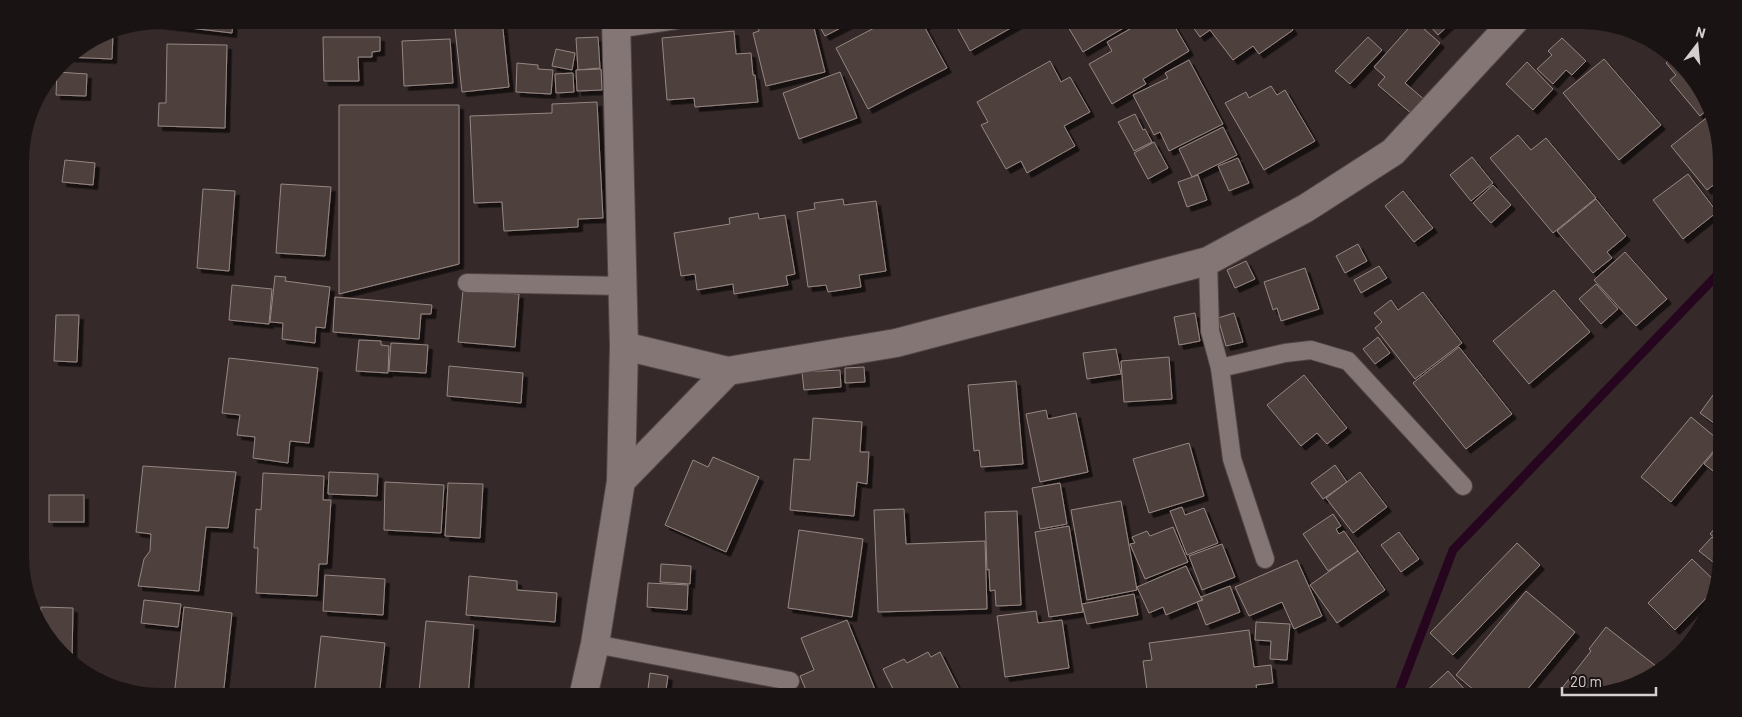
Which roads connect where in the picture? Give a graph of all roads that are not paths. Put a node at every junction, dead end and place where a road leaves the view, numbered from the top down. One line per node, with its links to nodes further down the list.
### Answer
1 (616, 29): 5 (street)
2 (1507, 29): 3 (street)
3 (1208, 261): 7 (lane); 8 (street)
4 (467, 283): 5 (lane)
5 (622, 286): 6 (street)
6 (624, 346): 8 (street); 9 (street)
7 (1220, 368): 10 (lane); 11 (lane)
8 (728, 371): 9 (street)
9 (621, 481): 12 (street)
10 (1463, 486)
11 (1265, 559)
12 (595, 644): 13 (lane); 14 (street)
13 (790, 681)
14 (585, 688)

